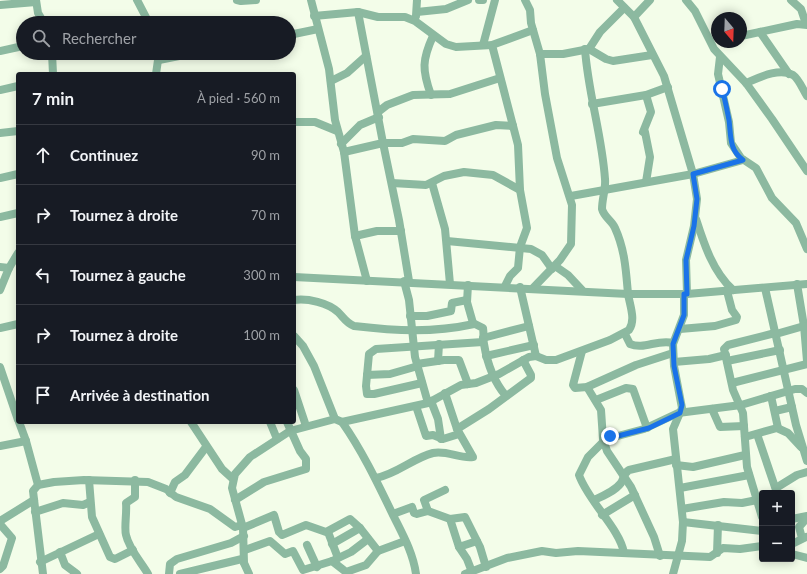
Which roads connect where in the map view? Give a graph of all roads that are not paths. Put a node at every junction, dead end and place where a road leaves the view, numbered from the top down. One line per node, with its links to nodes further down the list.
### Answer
1 (137, 0): 21 (street)
2 (237, 0): 3 (street)
3 (256, 0)
4 (311, 0): 22 (street)
5 (417, 0): 19 (street)
6 (468, 0): 19 (street)
7 (479, 0): 8 (street)
8 (483, 0)
9 (495, 0): 33 (street)
10 (525, 0): 27 (street)
11 (617, 0): 17 (street)
12 (650, 0): 23 (street)
13 (686, 0): 32 (street)
14 (791, 0): 25 (street)
15 (36, 1): 16 (street); 20 (street)
16 (0, 5)
17 (624, 8): 23 (street); 36 (street)
18 (358, 12): 22 (street); 24 (street); 40 (street)
19 (417, 12): 24 (street)
20 (40, 16)
21 (145, 16)
22 (314, 16): 26 (street)
23 (634, 17): 39 (street)
24 (415, 21): 31 (street)
25 (806, 25): 28 (street)
26 (318, 29): 29 (street); 48 (street)
27 (533, 30): 33 (street); 38 (street)
28 (760, 32): 30 (street); 46 (street)
29 (296, 34)
30 (747, 35)
31 (433, 36): 33 (street); 54 (street)
32 (711, 38)
33 (487, 45): 47 (street)
34 (16, 48): 37 (street)
35 (716, 48): 41 (street)
36 (587, 49): 38 (street); 39 (street); 56 (street)
37 (0, 51)
38 (540, 54): 75 (street)
39 (652, 55): 51 (street)
40 (366, 56): 48 (street); 57 (street)
41 (720, 57): 49 (street); 65 (street)
42 (52, 60): 44 (street)
43 (158, 60): 45 (street)
44 (53, 72)
45 (156, 72)
46 (789, 74): 49 (street); 55 (street)
47 (500, 78): 54 (street); 59 (street)
48 (331, 81): 61 (street)
49 (746, 83): 66 (street)
50 (16, 86): 52 (street)
51 (668, 87): 53 (street); 68 (street)
52 (0, 90)
53 (646, 95): 56 (street); 70 (street)
54 (431, 96): 57 (street)
55 (807, 96)
56 (592, 104): 74 (street)
57 (378, 114): 63 (street); 64 (street)
58 (296, 122): 61 (street)
59 (513, 126): 63 (street); 73 (street)
60 (16, 131): 62 (street)
61 (337, 131): 64 (street)
62 (0, 134)
63 (383, 143): 64 (street); 71 (street)
64 (342, 148): 80 (street)
65 (743, 160): 68 (street); 83 (street)
66 (807, 171)
67 (16, 174): 69 (street)
68 (693, 174): 70 (street); 78 (street)
69 (0, 178)
70 (646, 182): 74 (street)
71 (392, 183): 72 (street); 79 (street)
72 (432, 183): 73 (street); 81 (street)
73 (520, 190): 82 (street)
74 (604, 191): 75 (street); 101 (street)
75 (571, 196): 86 (street)
76 (16, 213): 77 (street)
77 (0, 216)
78 (695, 217): 100 (street); 102 (street)
79 (401, 231): 80 (street); 89 (street)
80 (356, 236): 88 (street)
81 (447, 241): 82 (street); 90 (street)
82 (520, 247): 86 (street); 94 (street)
83 (807, 249)
84 (16, 255): 85 (street)
85 (4, 267): 98 (street)
86 (554, 267): 96 (street); 99 (street)
87 (296, 277): 88 (street)
88 (367, 281): 89 (street)
89 (406, 281): 90 (street); 105 (street)
90 (450, 284): 93 (street)
91 (797, 284): 92 (street); 97 (street); 109 (street)
92 (807, 284)
93 (468, 285): 94 (street); 104 (street)
94 (505, 286): 95 (street)
95 (520, 287): 96 (street); 108 (street)
96 (533, 288): 99 (street)
97 (766, 288): 100 (street); 114 (street)
98 (0, 290)
99 (582, 290): 101 (street)
100 (730, 291): 102 (street); 111 (street)
101 (628, 294): 102 (street); 115 (street)
102 (685, 294): 111 (street)
103 (296, 300): 113 (street)
104 (467, 300): 105 (street); 107 (street)
105 (410, 316): 113 (street)
106 (16, 324): 110 (street)
107 (474, 324): 112 (street); 117 (street)
108 (529, 326): 117 (street); 120 (street)
109 (804, 326): 114 (street); 130 (street)
110 (0, 328)
111 (680, 329): 118 (street)
112 (434, 330): 113 (street); 119 (street)
113 (412, 332): 121 (street)
114 (775, 333): 122 (street); 127 (street)
115 (624, 334): 118 (street); 123 (street)
116 (296, 338): 157 (street)
117 (483, 340): 119 (street); 125 (street)
118 (674, 343): 124 (street)
119 (438, 344): 121 (street); 129 (street)
120 (534, 345): 125 (street); 126 (street)
121 (414, 348): 133 (street); 136 (street)
122 (780, 350): 127 (street); 135 (street)
123 (582, 351): 126 (street); 141 (street)
124 (673, 353): 131 (street); 141 (street)
125 (486, 356): 137 (street)
126 (536, 356): 128 (street)
127 (726, 358): 131 (street); 139 (street)
128 (523, 360): 137 (street); 146 (street)
129 (438, 361): 133 (street); 140 (street)
130 (807, 361)
131 (674, 362): 155 (street)
132 (807, 364): 135 (street)
133 (417, 365): 136 (street); 138 (street)
134 (0, 367): 156 (street)
135 (784, 370): 139 (street); 142 (street)
136 (367, 375): 138 (street)
137 (494, 376): 140 (street); 146 (street)
138 (422, 383): 149 (street)
139 (732, 383): 150 (street)
140 (468, 384): 143 (street)
141 (587, 387): 148 (street)
142 (788, 391): 144 (street); 147 (street); 152 (street)
143 (445, 393): 149 (street); 168 (street)
144 (807, 393)
145 (296, 396): 163 (street)
146 (506, 396): 168 (street)
147 (771, 396): 150 (street); 154 (street)
148 (596, 400): 165 (street); 173 (street)
149 (429, 402): 151 (street); 172 (street)
150 (740, 405): 153 (street); 164 (street)
151 (416, 406): 157 (street); 172 (street)
152 (792, 407): 154 (street); 162 (street)
153 (712, 409): 155 (street); 164 (street)
154 (775, 411): 166 (street)
155 (680, 413): 165 (street); 179 (street)
156 (16, 415)
157 (338, 421): 163 (street); 184 (street)
158 (19, 424): 174 (street)
159 (192, 424): 176 (street)
160 (271, 424): 171 (street)
161 (288, 424): 167 (street)
162 (796, 425): 166 (street); 177 (street)
163 (306, 426): 167 (street)
164 (744, 426): 170 (street)
165 (647, 428): 173 (street)
166 (780, 429): 169 (street); 177 (street)
167 (290, 431): 171 (street); 194 (street)
168 (458, 432): 172 (street); 184 (street)
169 (757, 434): 170 (street); 190 (street)
170 (745, 437): 178 (street)
171 (277, 439): 183 (street)
172 (441, 439)
173 (603, 439): 182 (street); 195 (street)
174 (26, 441): 175 (street); 187 (street)
175 (0, 446)
176 (206, 447): 183 (street); 191 (street)
177 (806, 454)
178 (745, 455): 179 (street); 181 (street)
179 (676, 462): 182 (street); 188 (street)
180 (807, 472): 190 (street)
181 (749, 475): 188 (street); 196 (street)
182 (624, 476): 192 (street); 195 (street)
183 (233, 478): 194 (street)
184 (376, 478): 202 (street)
185 (89, 480): 186 (street); 187 (street); 197 (street)
186 (135, 480): 191 (street); 224 (street)
187 (38, 485): 193 (street)
188 (680, 488): 199 (street)
189 (445, 490): 200 (street)
190 (776, 490)
191 (170, 493): 211 (street)
192 (635, 495): 203 (street); 231 (street)
193 (34, 500): 201 (street); 208 (street)
194 (235, 500): 211 (street)
195 (594, 500): 203 (street)
196 (757, 500): 198 (street); 199 (street)
197 (90, 502): 201 (street); 214 (street)
198 (759, 507)
199 (682, 509): 207 (street)
200 (428, 511): 202 (street); 205 (street)
201 (35, 512): 235 (street)
202 (393, 514): 217 (street)
203 (602, 515): 228 (street)
204 (807, 517): 206 (street); 215 (street)
205 (450, 519): 218 (street); 223 (street)
206 (795, 519)
207 (684, 522): 209 (street); 232 (street)
208 (0, 523): 238 (street)
209 (718, 525): 212 (street); 229 (street)
210 (360, 528): 213 (street); 216 (street); 220 (street)
211 (243, 530): 213 (street); 225 (street); 244 (street)
212 (759, 531)
213 (328, 532): 220 (street)
214 (99, 534): 224 (street); 227 (street)
215 (804, 537): 219 (street)
216 (368, 539): 226 (street); 234 (street)
217 (405, 541): 226 (street); 247 (street)
218 (477, 541): 223 (street); 237 (street)
219 (795, 542)
220 (332, 544): 234 (street)
221 (307, 545): 239 (street)
222 (759, 546): 229 (street)
223 (459, 547): 240 (street)
224 (133, 550): 243 (street)
225 (245, 550): 236 (street); 239 (street)
226 (378, 551): 234 (street)
227 (60, 552): 235 (street); 242 (street)
228 (624, 553): 231 (street); 237 (street)
229 (717, 553): 232 (street)
230 (795, 555): 233 (street)
231 (660, 556): 232 (street)
232 (678, 556): 248 (street)
233 (807, 558)
234 (335, 559): 239 (street)
235 (40, 562): 241 (street)
236 (244, 562): 245 (street); 246 (street)
237 (486, 567): 240 (street)
238 (0, 569)
239 (319, 569)
240 (469, 573)
241 (43, 574)
242 (77, 574)
243 (148, 574)
244 (169, 574)
245 (180, 574)
246 (248, 574)
247 (416, 574)
248 (673, 574)

